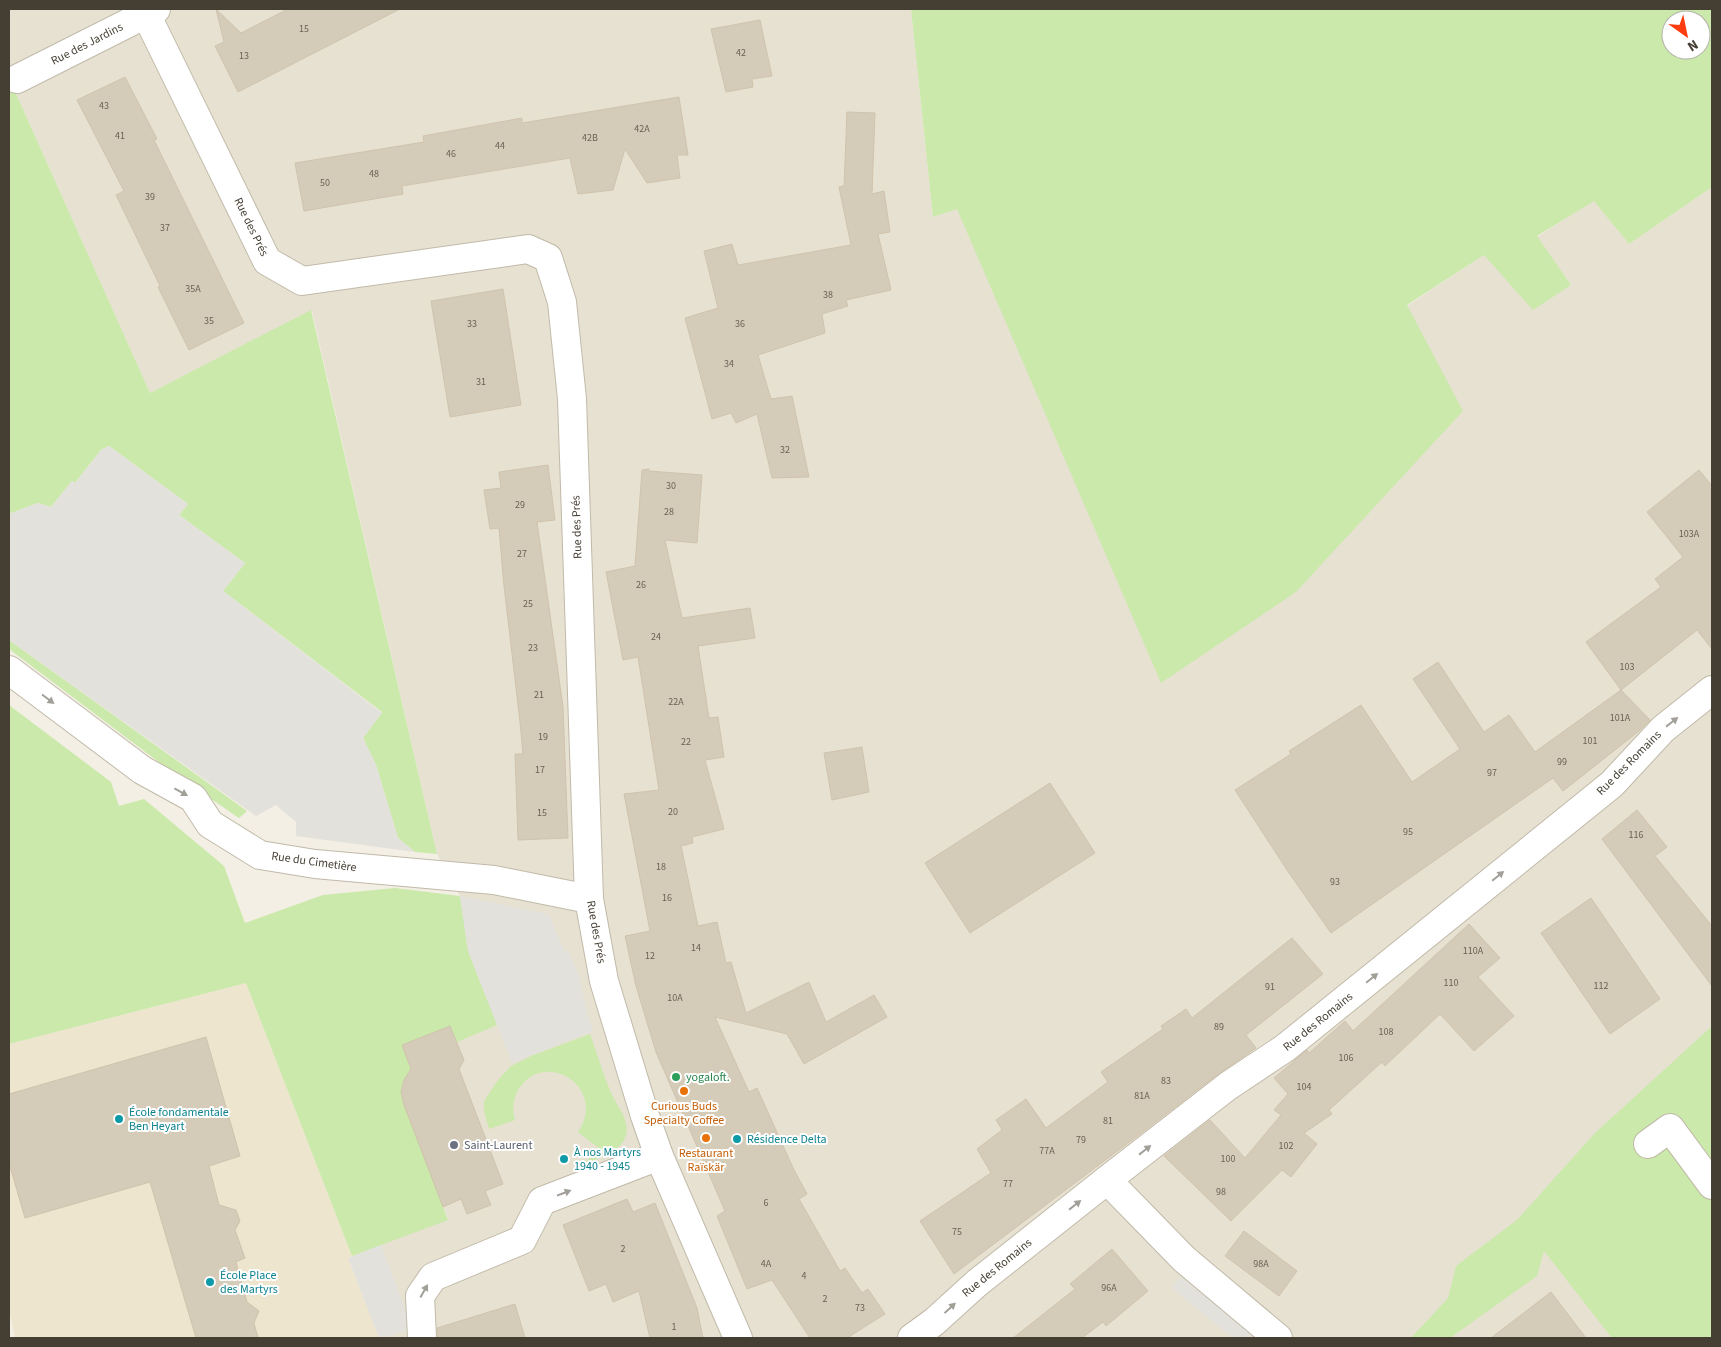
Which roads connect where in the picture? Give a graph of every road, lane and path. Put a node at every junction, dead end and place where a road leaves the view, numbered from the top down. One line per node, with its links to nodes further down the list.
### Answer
1 (151, 11): 2 (street, Rue des Jardins); 5 (street, Rue des Prés)
2 (18, 79)
3 (9, 670): 5 (street, Rue du Cimetière, one-way to 5)
4 (1712, 690): 8 (street, Rue des Romains, one-way to 4)
5 (589, 899): 7 (street, Rue des Prés)
6 (1648, 1144): 9 (street)
7 (659, 1156): 10 (street, one-way to 7); 11 (street, Rue des Prés)
8 (1107, 1180): 12 (street, Rue des Romains, one-way to 8); 13 (street)
9 (1712, 1185)
10 (422, 1338)
11 (738, 1338)
12 (912, 1338)
13 (1278, 1338)

